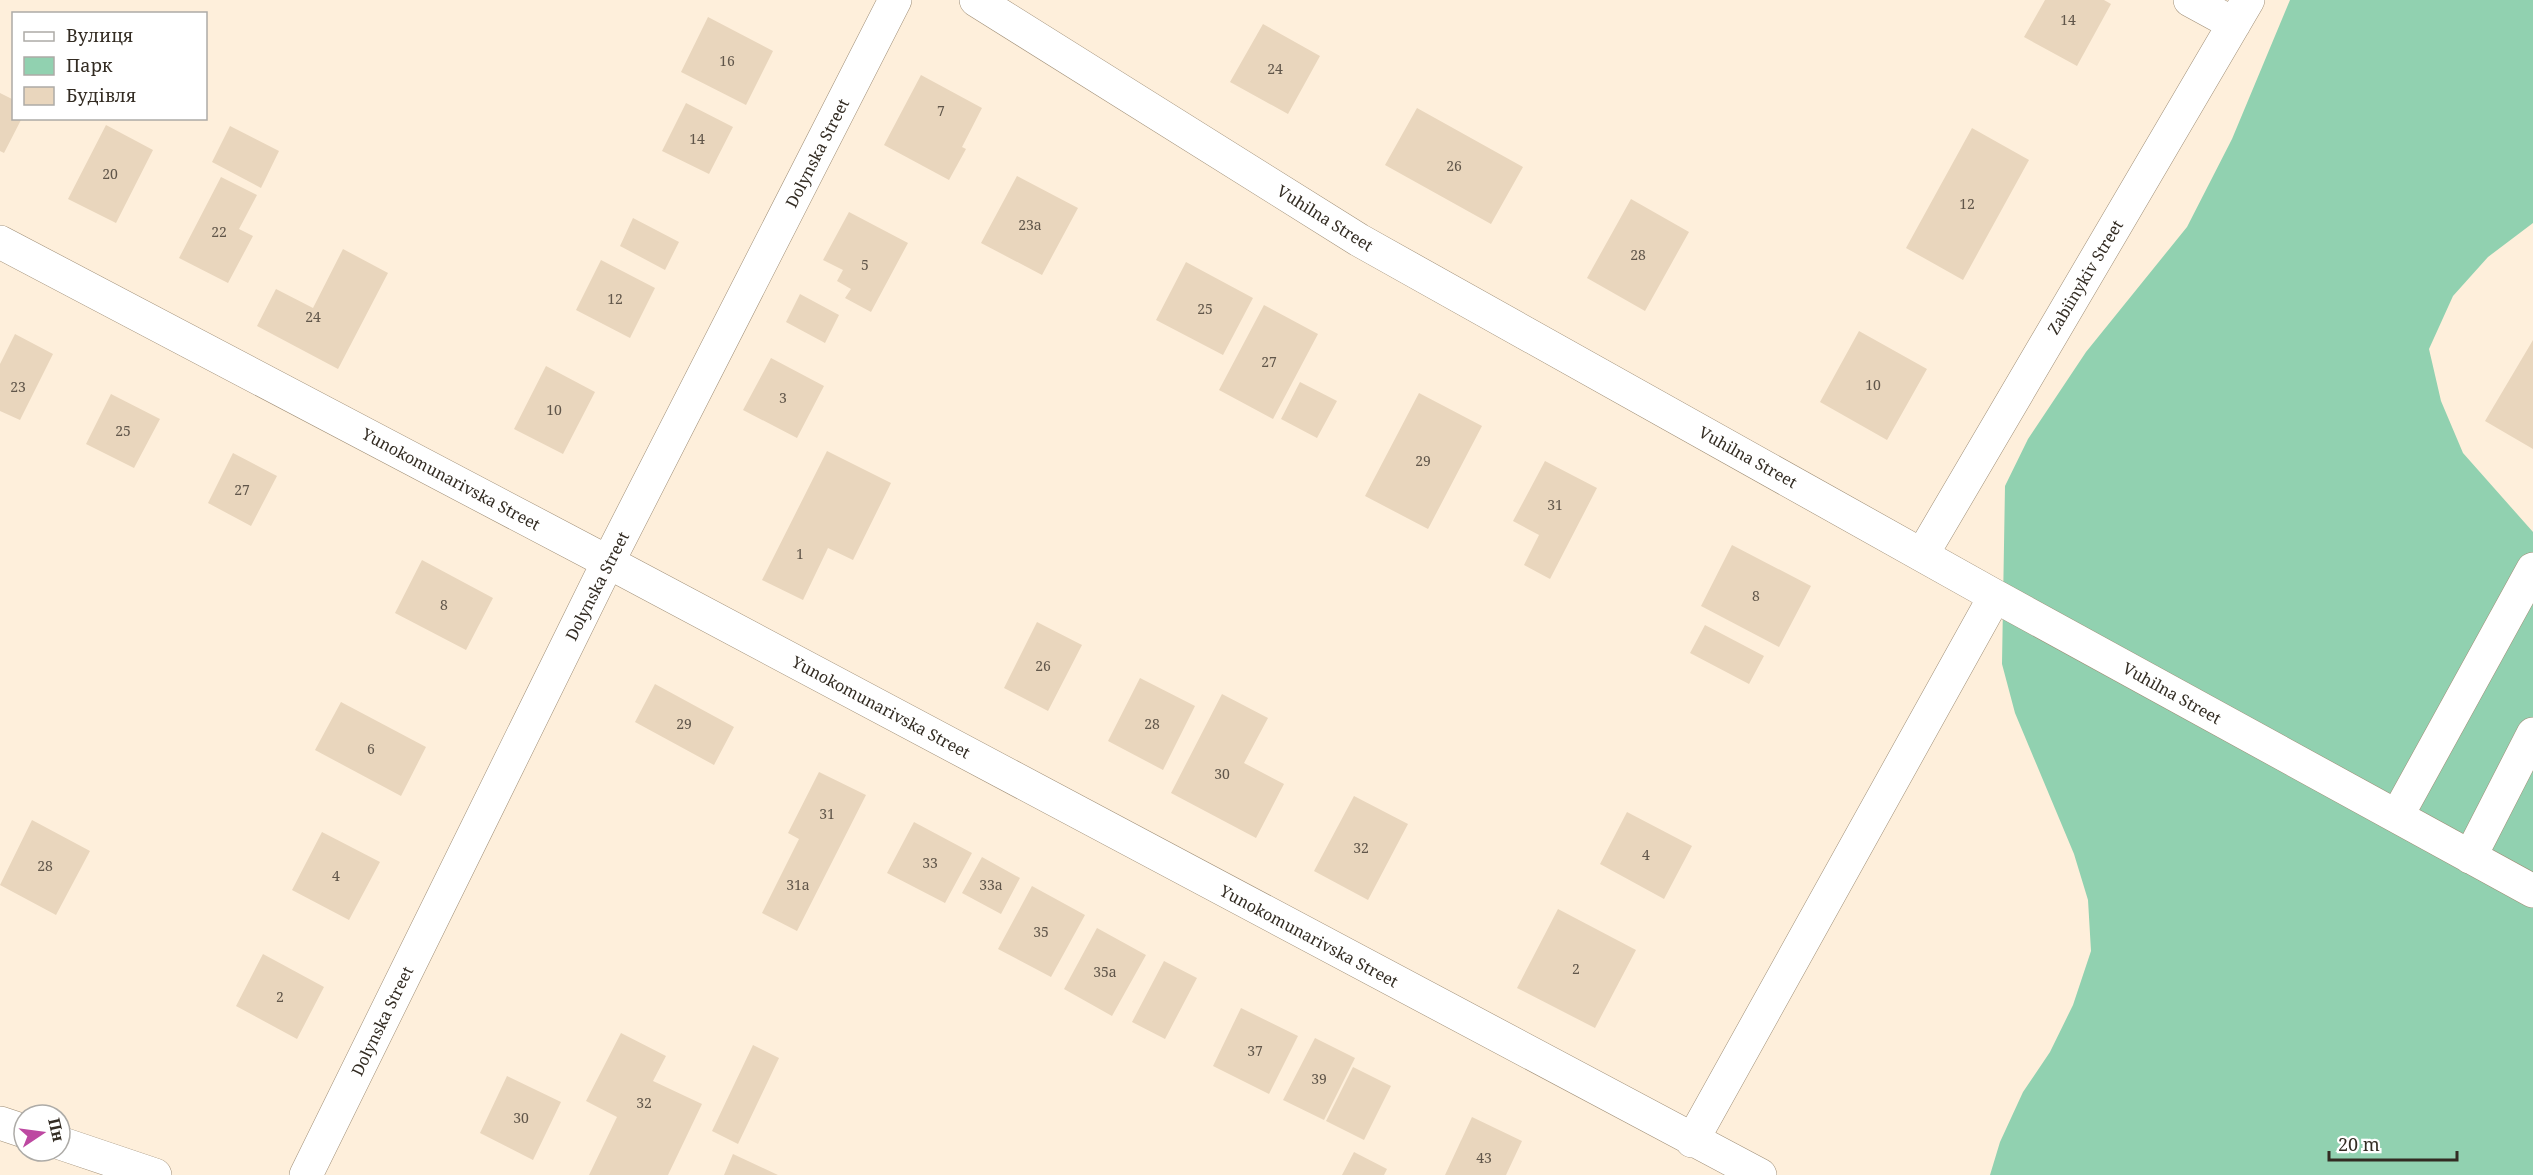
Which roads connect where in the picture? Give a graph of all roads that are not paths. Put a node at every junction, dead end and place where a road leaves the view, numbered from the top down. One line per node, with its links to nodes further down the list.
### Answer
1 (895, 0): 7 (street, Dolynska Street)
2 (976, 0): 6 (street, Vuhilna Street)
3 (2190, 0): 4 (street)
4 (2241, 12): 6 (street, Zabiinykiv Street)
5 (0, 242): 7 (street, Yunokomunarivska Street)
6 (1922, 555): 9 (street, Vuhilna Street)
7 (608, 562): 14 (street, Yunokomunarivska Street); 17 (street, Dolynska Street)
8 (2533, 569): 11 (street)
9 (1995, 596): 11 (street, Vuhilna Street); 14 (street)
10 (2533, 734): 12 (street)
11 (2397, 816): 12 (street, Vuhilna Street)
12 (2470, 857): 13 (street, Vuhilna Street)
13 (2533, 891)
14 (1692, 1141): 18 (street, Yunokomunarivska Street)
15 (72, 1147): 16 (street)
16 (155, 1175)
17 (306, 1175)
18 (1760, 1175)

